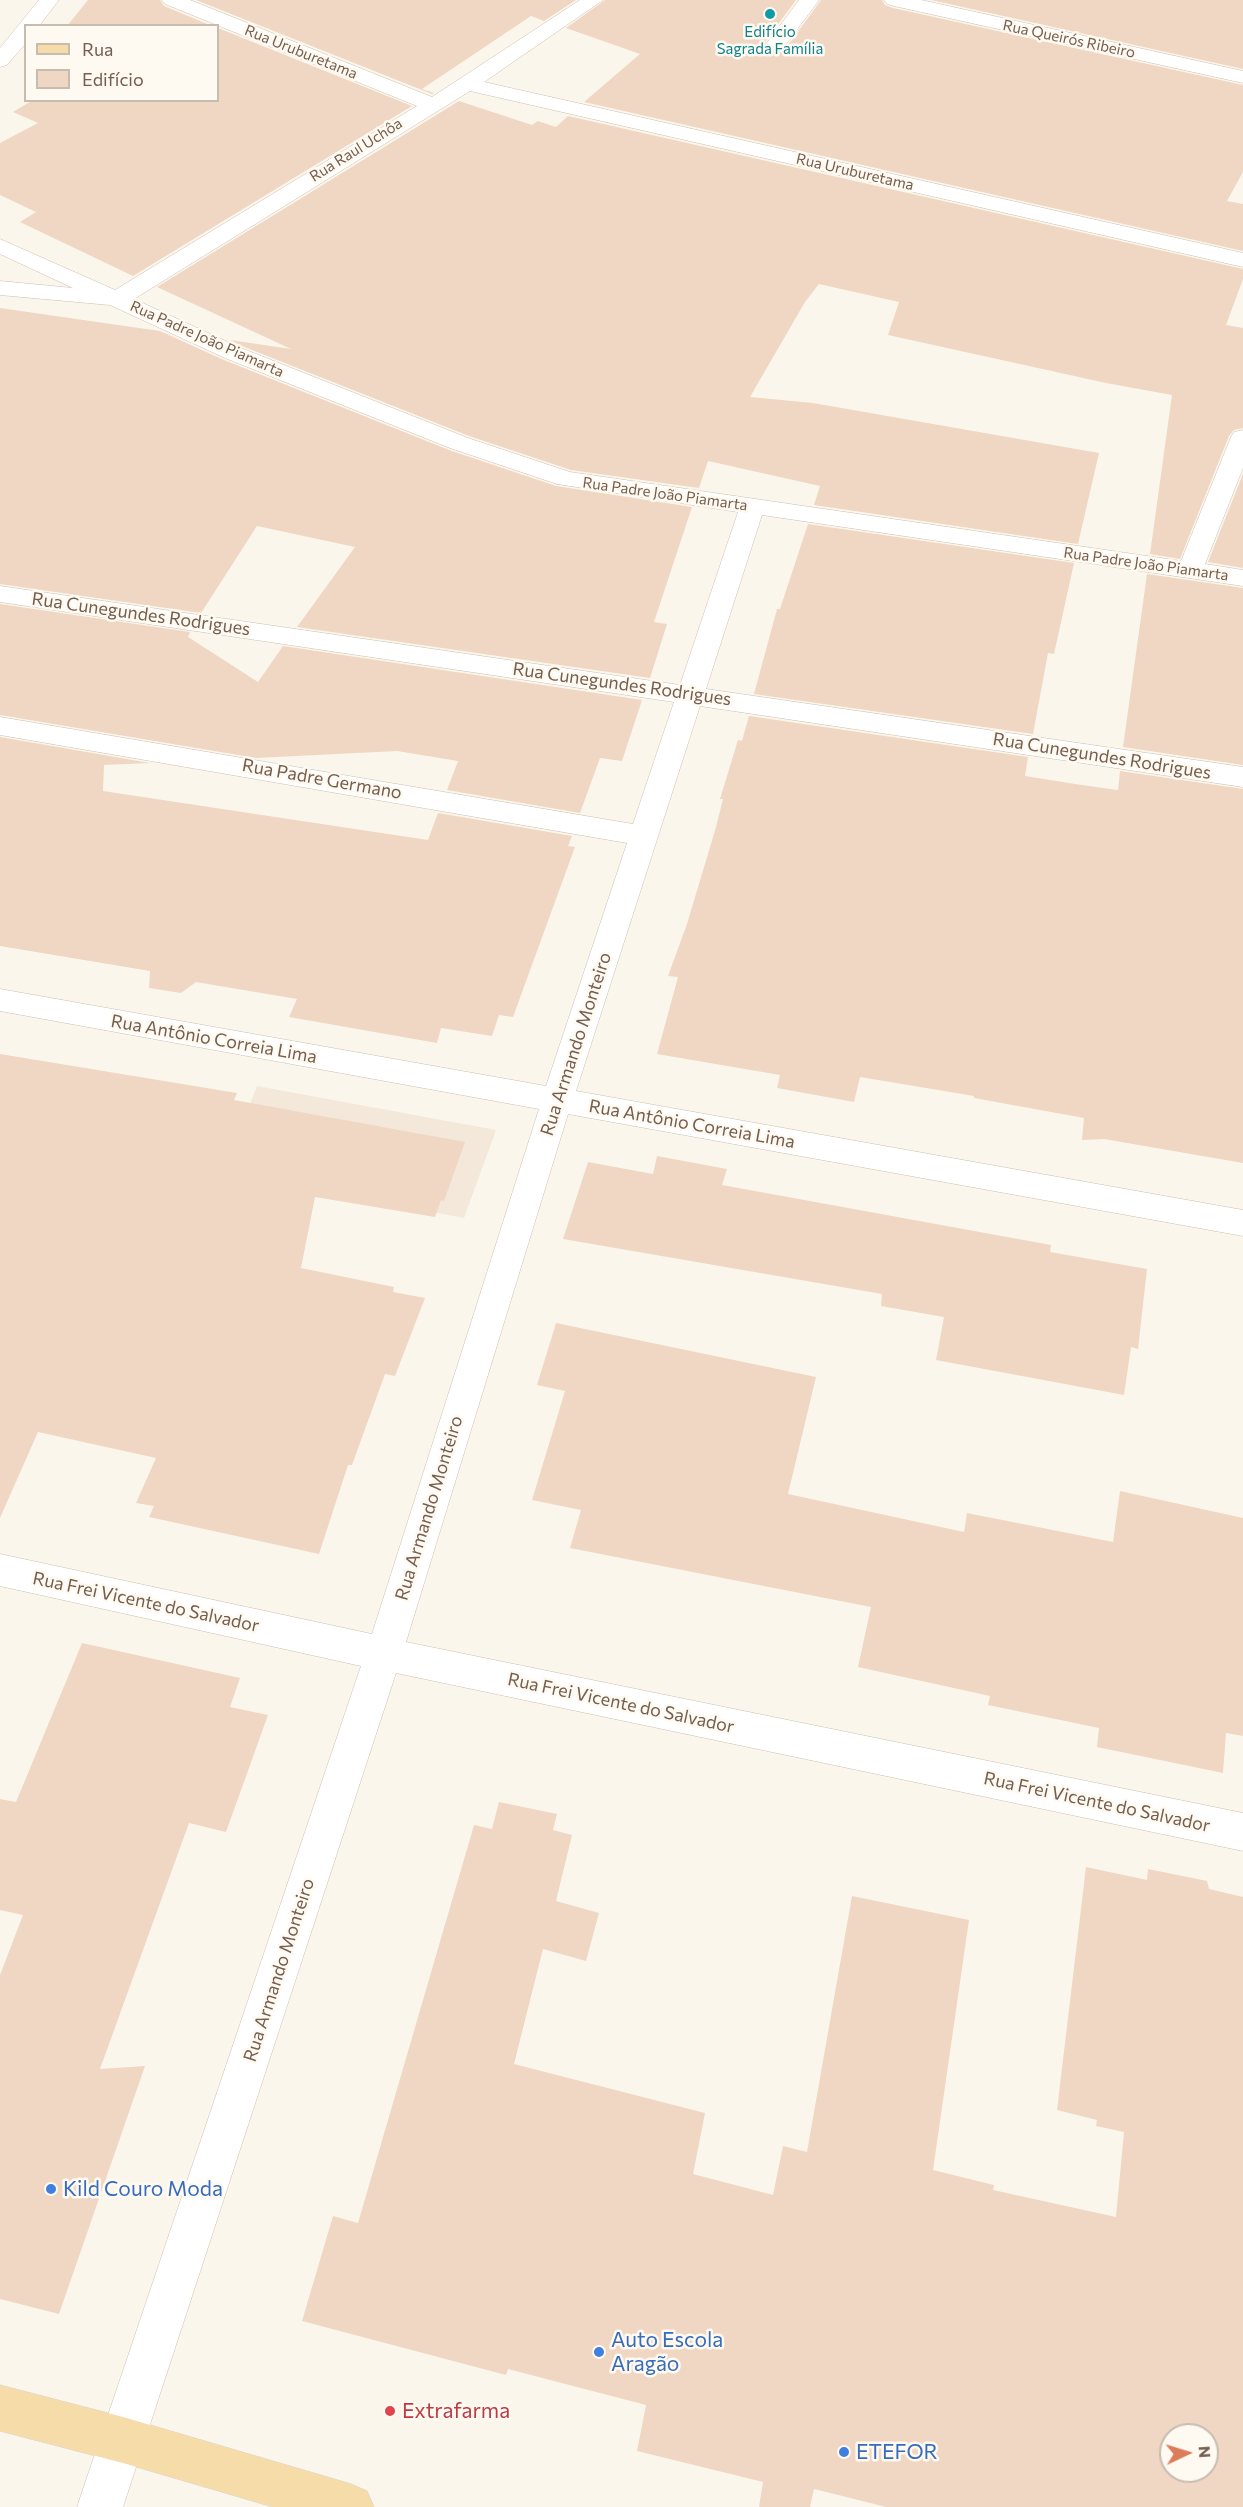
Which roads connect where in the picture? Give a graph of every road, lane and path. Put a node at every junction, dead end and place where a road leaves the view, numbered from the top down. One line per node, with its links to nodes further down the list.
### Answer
1 (49, 0): 6 (street)
2 (172, 0): 12 (street, Rua Uruburetama)
3 (593, 0): 11 (street, Rua Raul Uchôa)
4 (808, 0): 8 (street)
5 (894, 0): 10 (street, Rua Queirós Ribeiro)
6 (30, 24)
7 (24, 31): 9 (street)
8 (777, 43)
9 (0, 61)
10 (1243, 77)
11 (467, 84): 12 (street, Rua Raul Uchôa); 14 (street, Rua Uruburetama)
12 (430, 104): 16 (street, Rua Raul Uchôa)
13 (0, 246): 16 (street, Rua Padre João Piamarta)
14 (1243, 260)
15 (0, 288): 16 (street, Rua Padre João Piamarta)
16 (117, 299): 18 (street, Rua Padre João Piamarta)
17 (1243, 437): 19 (street)
18 (752, 507): 19 (street, Rua Padre João Piamarta); 22 (street, Rua Armando Monteiro)
19 (1190, 570): 20 (street, Rua Padre João Piamarta)
20 (1243, 578)
21 (0, 594): 22 (street, Rua Cunegundes Rodrigues)
22 (692, 694): 24 (street, Rua Cunegundes Rodrigues); 25 (street, Rua Armando Monteiro)
23 (0, 726): 25 (street, Rua Padre Germano)
24 (1243, 777)
25 (644, 836): 27 (street, Rua Armando Monteiro)
26 (0, 1000): 27 (street, Rua Antônio Correia Lima)
27 (557, 1100): 28 (street, Rua Antônio Correia Lima); 30 (street, Rua Armando Monteiro)
28 (1243, 1223)
29 (0, 1570): 30 (street, Rua Frei Vicente do Salvador)
30 (384, 1654): 31 (street, Rua Frei Vicente do Salvador); 33 (street, Rua Armando Monteiro)
31 (1243, 1832)
32 (0, 2408): 33 (main road)
33 (123, 2440): 34 (street, Rua Armando Monteiro); 35 (main road)
34 (100, 2507)
35 (351, 2507)

